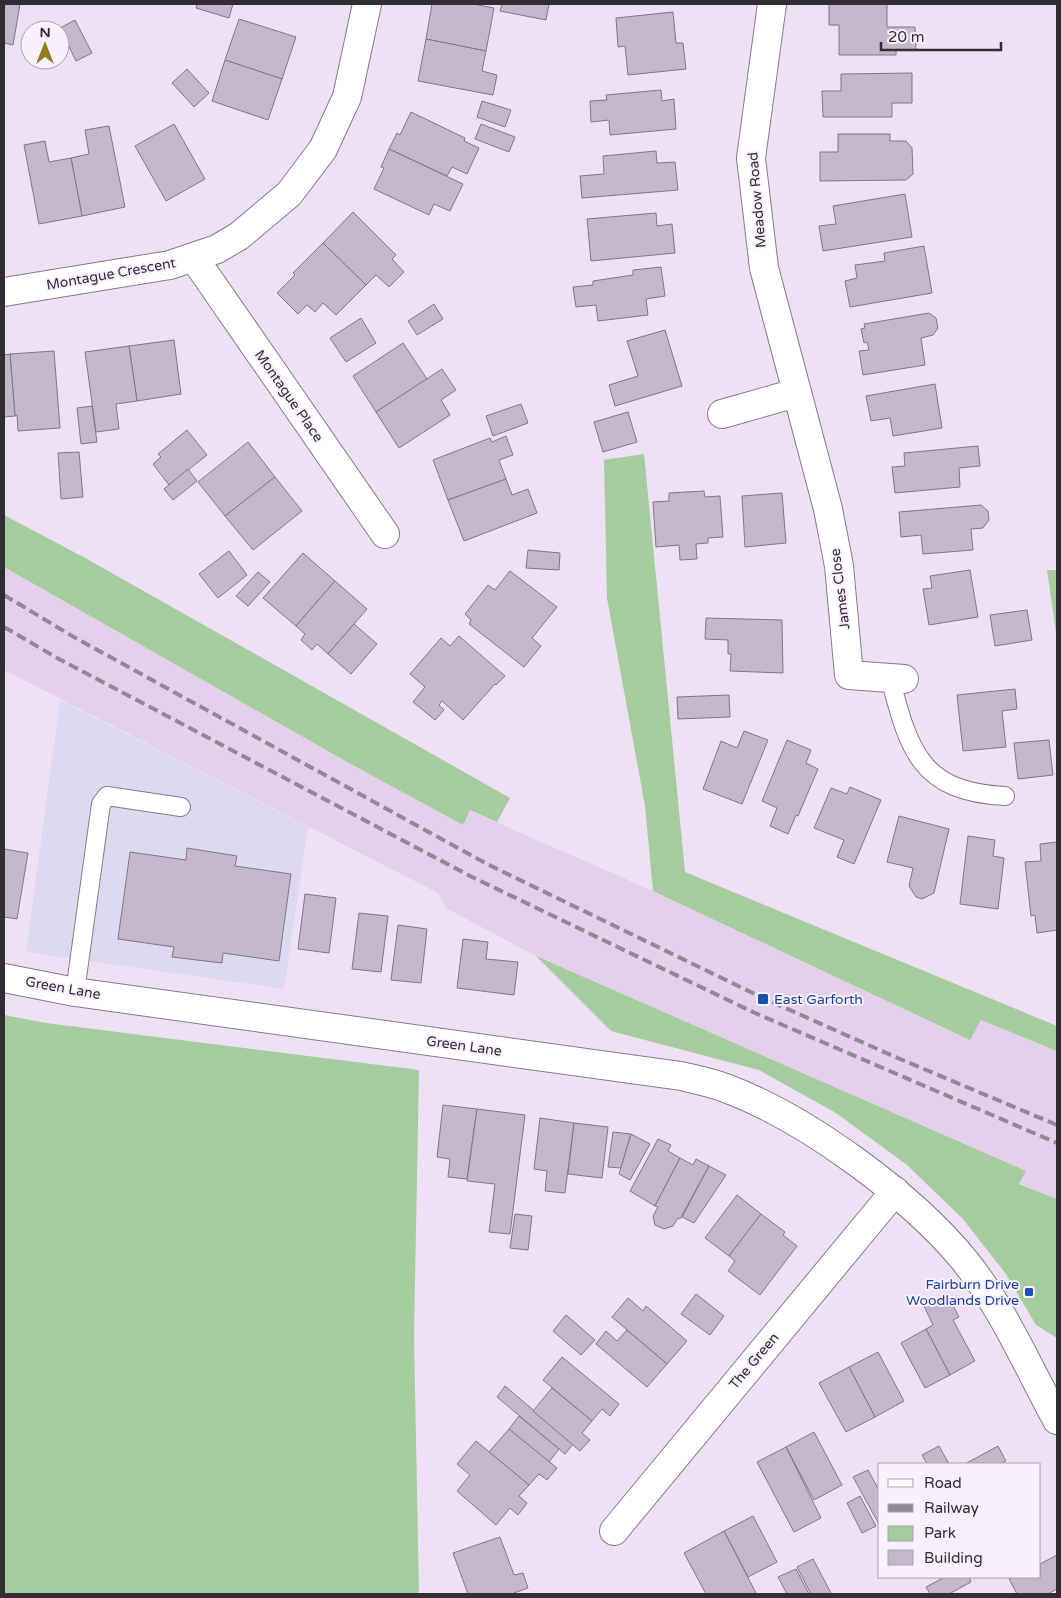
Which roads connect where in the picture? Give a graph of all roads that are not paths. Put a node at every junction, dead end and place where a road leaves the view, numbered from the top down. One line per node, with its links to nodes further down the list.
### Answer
1 (367, 4): 3 (street, Montague Crescent)
2 (772, 4): 5 (street, Meadow Road)
3 (194, 258): 4 (street, Montague Crescent); 8 (street, Montague Place)
4 (4, 292)
5 (796, 393): 6 (street); 7 (street, Meadow Road)
6 (722, 414)
7 (813, 450): 9 (street, James Close)
8 (385, 534)
9 (897, 679): 10 (lane)
10 (1005, 796)
11 (181, 807): 13 (lane)
12 (4, 978): 13 (street, Green Lane)
13 (75, 992): 14 (street, Green Lane)
14 (895, 1192): 15 (street, Green Lane); 17 (street, The Green)
15 (1050, 1389): 16 (street, Green Lane)
16 (1057, 1420)
17 (614, 1531)

